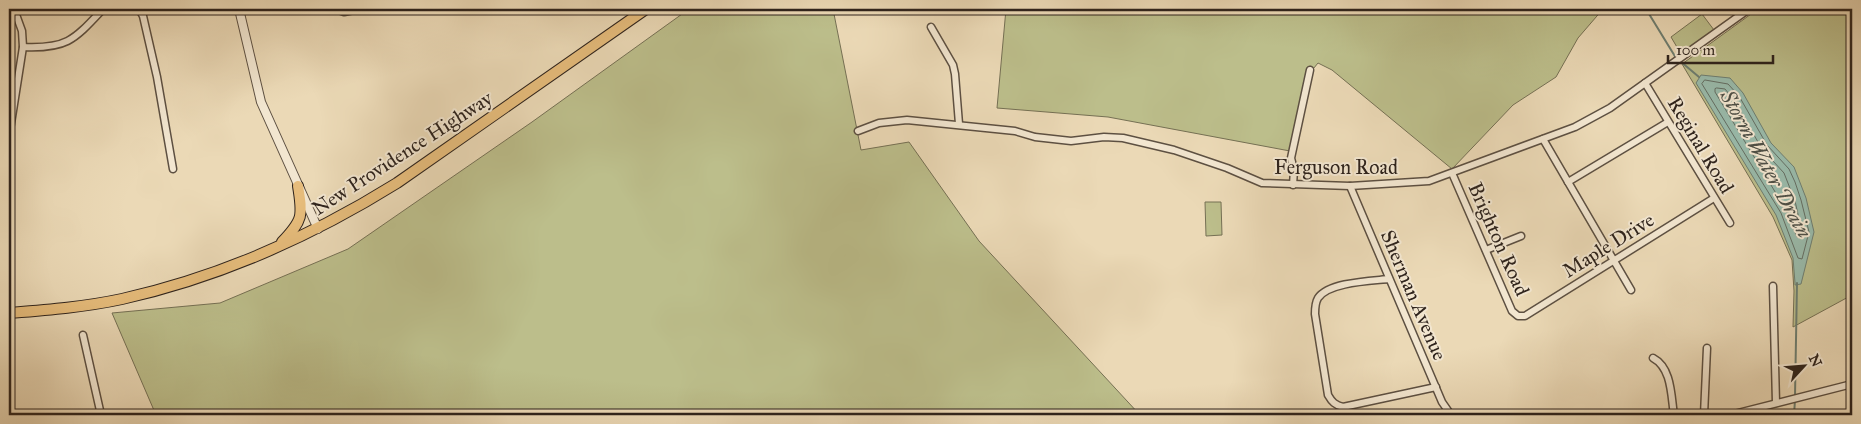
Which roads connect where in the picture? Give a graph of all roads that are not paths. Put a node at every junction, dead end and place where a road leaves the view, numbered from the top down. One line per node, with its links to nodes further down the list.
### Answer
1 (102, 9): 10 (street)
2 (139, 9): 18 (street)
3 (239, 9): 22 (street)
4 (336, 9): 5 (street)
5 (359, 9)
6 (646, 9): 26 (highway, New Providence Highway)
7 (1750, 9): 12 (street, Ferguson Road)
8 (13, 10): 10 (street)
9 (931, 27): 14 (street)
10 (23, 47): 16 (street)
11 (1310, 70): 21 (street)
12 (1645, 83): 13 (street, Reginal Road); 17 (street, Ferguson Road)
13 (1668, 122): 20 (street); 24 (street, Reginal Road)
14 (959, 124): 15 (street, Ferguson Road); 21 (street, Ferguson Road)
15 (858, 131)
16 (9, 136)
17 (1543, 139): 19 (street, Ferguson Road); 20 (street)
18 (173, 169)
19 (1452, 173): 23 (street, Ferguson Road); 29 (street, Brighton Road)
20 (1568, 182): 30 (street)
21 (1293, 185): 23 (street, Ferguson Road)
22 (298, 186): 26 (street); 28 (highway)
23 (1350, 186): 31 (street, Sherman Avenue)
24 (1714, 198): 25 (street, Reginal Road); 30 (street, Maple Drive)
25 (1730, 223)
26 (318, 228): 28 (highway, New Providence Highway)
27 (1521, 236): 29 (street)
28 (278, 247): 34 (highway, New Providence Highway)
29 (1486, 250): 35 (street, Brighton Road)
30 (1615, 260): 33 (street); 35 (street, Maple Drive)
31 (1389, 279): 40 (street, Sherman Avenue); 40 (street)
32 (1773, 286): 41 (street)
33 (1631, 290)
34 (9, 313)
35 (1518, 316)
36 (83, 334): 42 (street)
37 (1707, 348): 45 (street)
38 (1653, 358): 44 (street)
39 (1852, 384): 41 (street)
40 (1436, 387): 43 (street, Sherman Avenue)
41 (1776, 403): 46 (street)
42 (101, 415)
43 (1451, 415)
44 (1674, 415)
45 (1704, 415)
46 (1730, 415)

